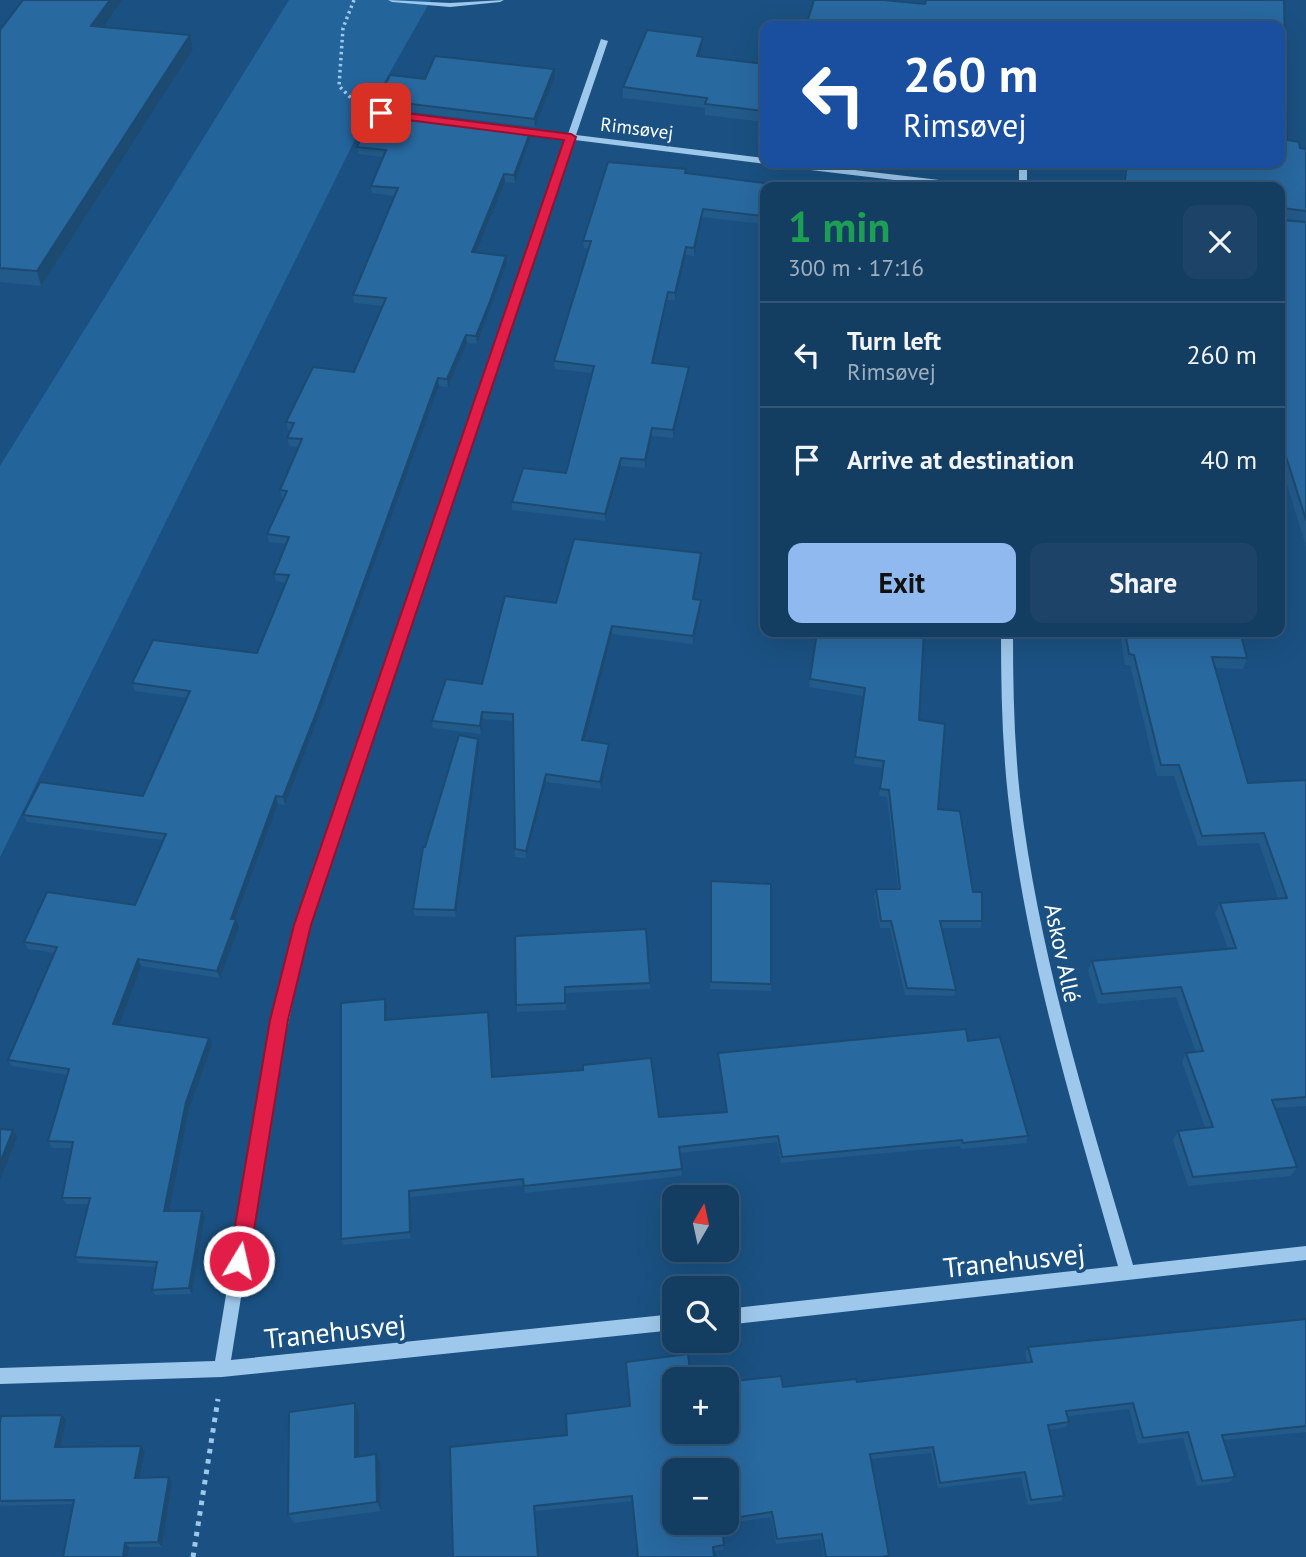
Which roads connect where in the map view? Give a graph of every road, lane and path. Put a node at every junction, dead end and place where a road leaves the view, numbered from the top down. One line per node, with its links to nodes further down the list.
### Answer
1 (354, 0): 6 (path)
2 (392, 0): 4 (street)
3 (500, 0): 4 (street)
4 (450, 5)
5 (604, 41): 8 (street)
6 (381, 113)
7 (500, 128): 8 (street, Rimsøvej)
8 (571, 137): 9 (street, Rimsøvej); 17 (street)
9 (760, 160)
10 (818, 168): 11 (street)
11 (932, 182)
12 (1007, 637): 14 (street, Askov Allé)
13 (1306, 1253): 14 (street, Tranehusvej)
14 (1128, 1275): 15 (street, Tranehusvej)
15 (739, 1316)
16 (662, 1323): 17 (street, Tranehusvej)
17 (222, 1369): 18 (street, Tranehusvej); 19 (path)
18 (0, 1376)
19 (193, 1557)

